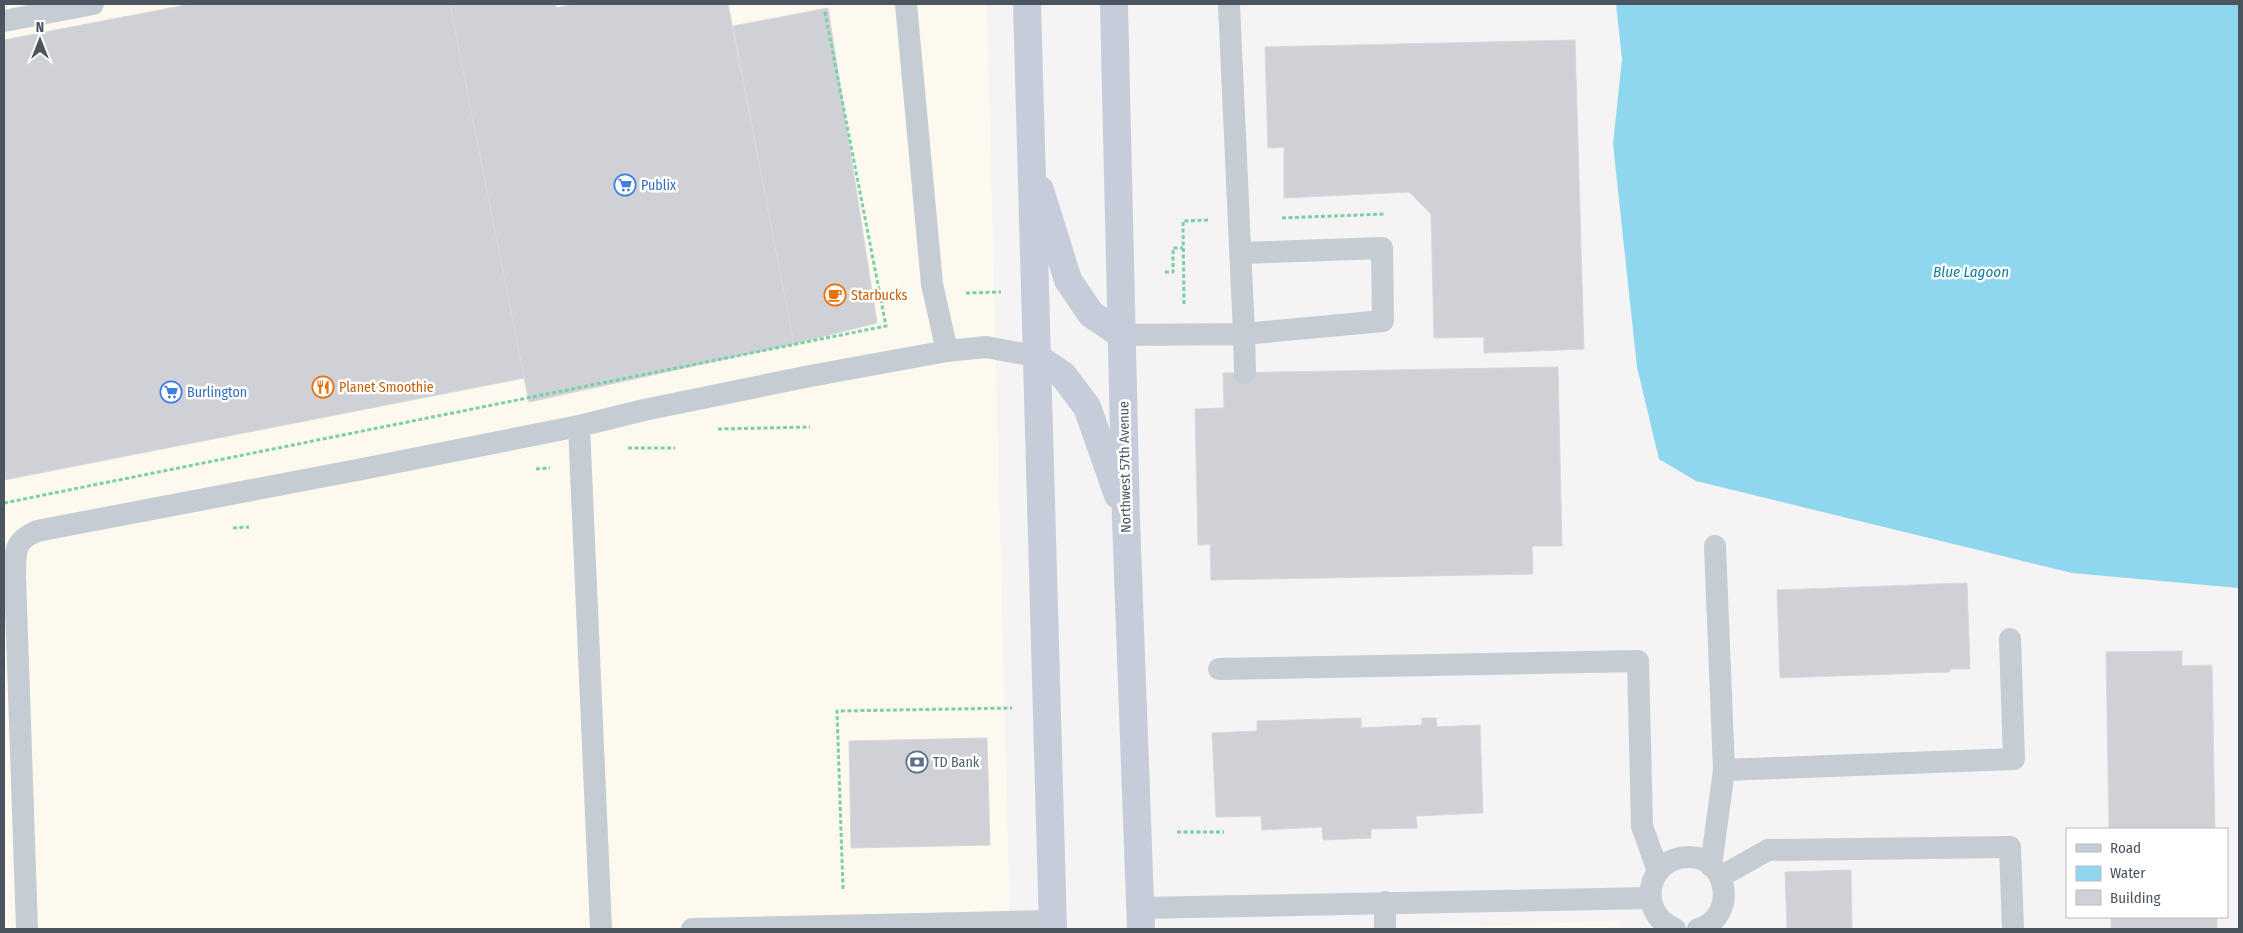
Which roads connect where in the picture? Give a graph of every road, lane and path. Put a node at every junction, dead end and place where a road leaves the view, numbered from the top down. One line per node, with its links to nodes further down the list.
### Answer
1 (93, 4): 7 (lane)
2 (906, 4): 22 (lane)
3 (1027, 4): 8 (main road)
4 (1114, 4): 21 (main road, Northwest 57th Avenue)
5 (1229, 4): 13 (lane)
6 (825, 12): 18 (path)
7 (4, 21)
8 (1030, 157): 21 (main road); 23 (main road)
9 (1384, 214): 10 (path)
10 (1275, 218)
11 (1200, 221): 12 (path)
12 (1183, 248): 14 (path); 19 (path)
13 (1241, 253): 20 (lane); 20 (lane)
14 (1165, 272)
15 (1001, 292): 16 (path)
16 (963, 293)
17 (889, 297): 18 (path)
18 (881, 298): 30 (path)
19 (1184, 306)
20 (1244, 334): 21 (lane); 24 (lane)
21 (1122, 335): 31 (main road, Northwest 57th Avenue)
22 (947, 351): 23 (lane); 25 (lane)
23 (1035, 356): 31 (main road); 47 (main road)
24 (1245, 373)
25 (579, 426): 49 (lane); 50 (lane)
26 (810, 427): 27 (path)
27 (718, 429)
28 (624, 448): 29 (path)
29 (675, 448)
30 (4, 503)
31 (1126, 520): 46 (main road, Northwest 57th Avenue)
32 (249, 527): 33 (path)
33 (226, 528)
34 (1715, 546): 38 (lane)
35 (2010, 638): 38 (lane)
36 (1219, 669): 41 (lane)
37 (1012, 708): 43 (path)
38 (1724, 770): 42 (lane)
39 (1176, 832): 40 (path)
40 (1224, 832)
41 (1658, 871): 42 (lane); 44 (lane)
42 (1716, 872): 54 (lane); 55 (lane)
43 (843, 889)
44 (1650, 898): 45 (lane); 53 (lane)
45 (1385, 902): 46 (lane); 52 (lane)
46 (1140, 919)
47 (1053, 925): 48 (lane)
48 (927, 927): 51 (lane)
49 (27, 929)
50 (601, 929)
51 (692, 929)
52 (1385, 929)
53 (1675, 929)
54 (1698, 929)
55 (2012, 929)

